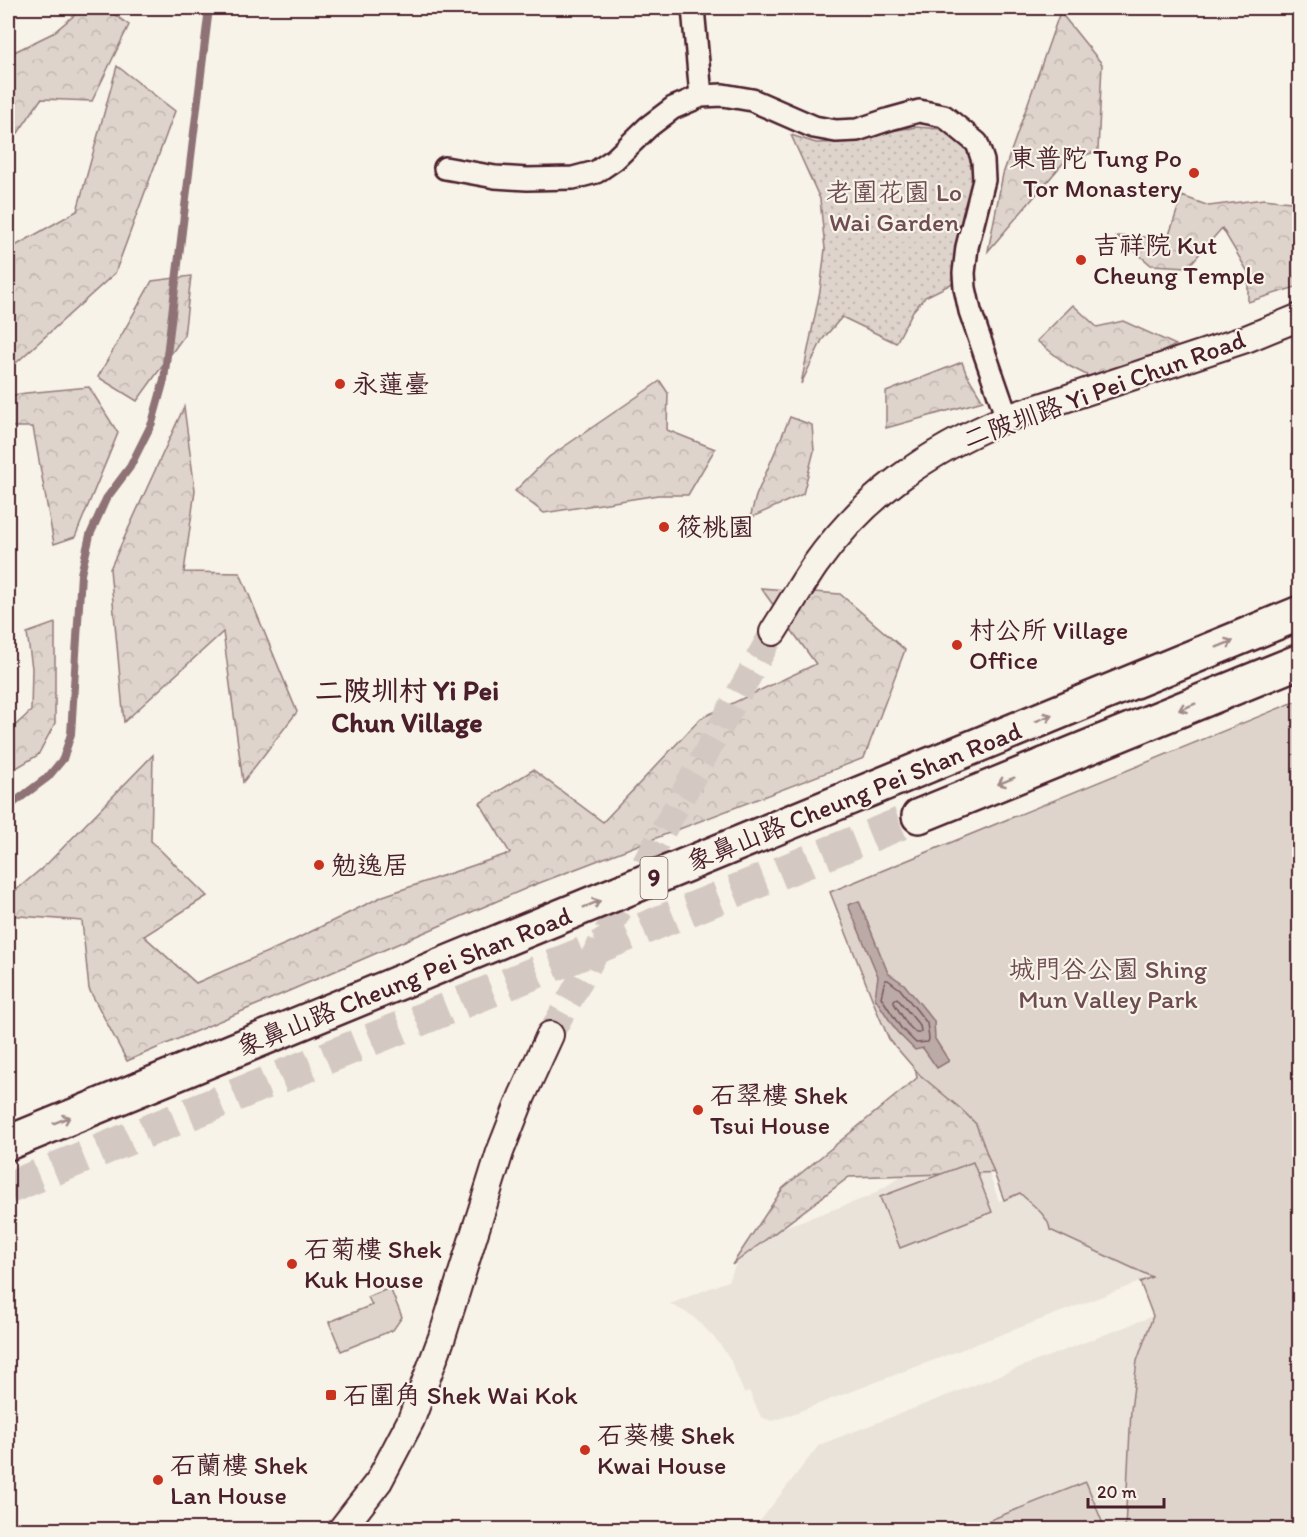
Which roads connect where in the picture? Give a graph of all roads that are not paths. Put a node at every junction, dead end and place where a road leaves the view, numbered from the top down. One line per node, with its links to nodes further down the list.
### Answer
1 (693, 8): 2 (street)
2 (701, 96): 3 (street); 5 (street)
3 (445, 168)
4 (1299, 317): 5 (street, 二陂圳路 Yi Pei Chun Road)
5 (1006, 418): 7 (street, 二陂圳路 Yi Pei Chun Road)
6 (1299, 613): 11 (highway, 象鼻山路 Cheung Pei Shan Road / 9, one-way to 6)
7 (773, 632)
8 (1299, 661): 9 (highway, 象鼻山路 Cheung Pei Shan Road, one-way to 9)
9 (919, 816)
10 (550, 1035): 12 (street)
11 (8, 1143)
12 (341, 1530)

